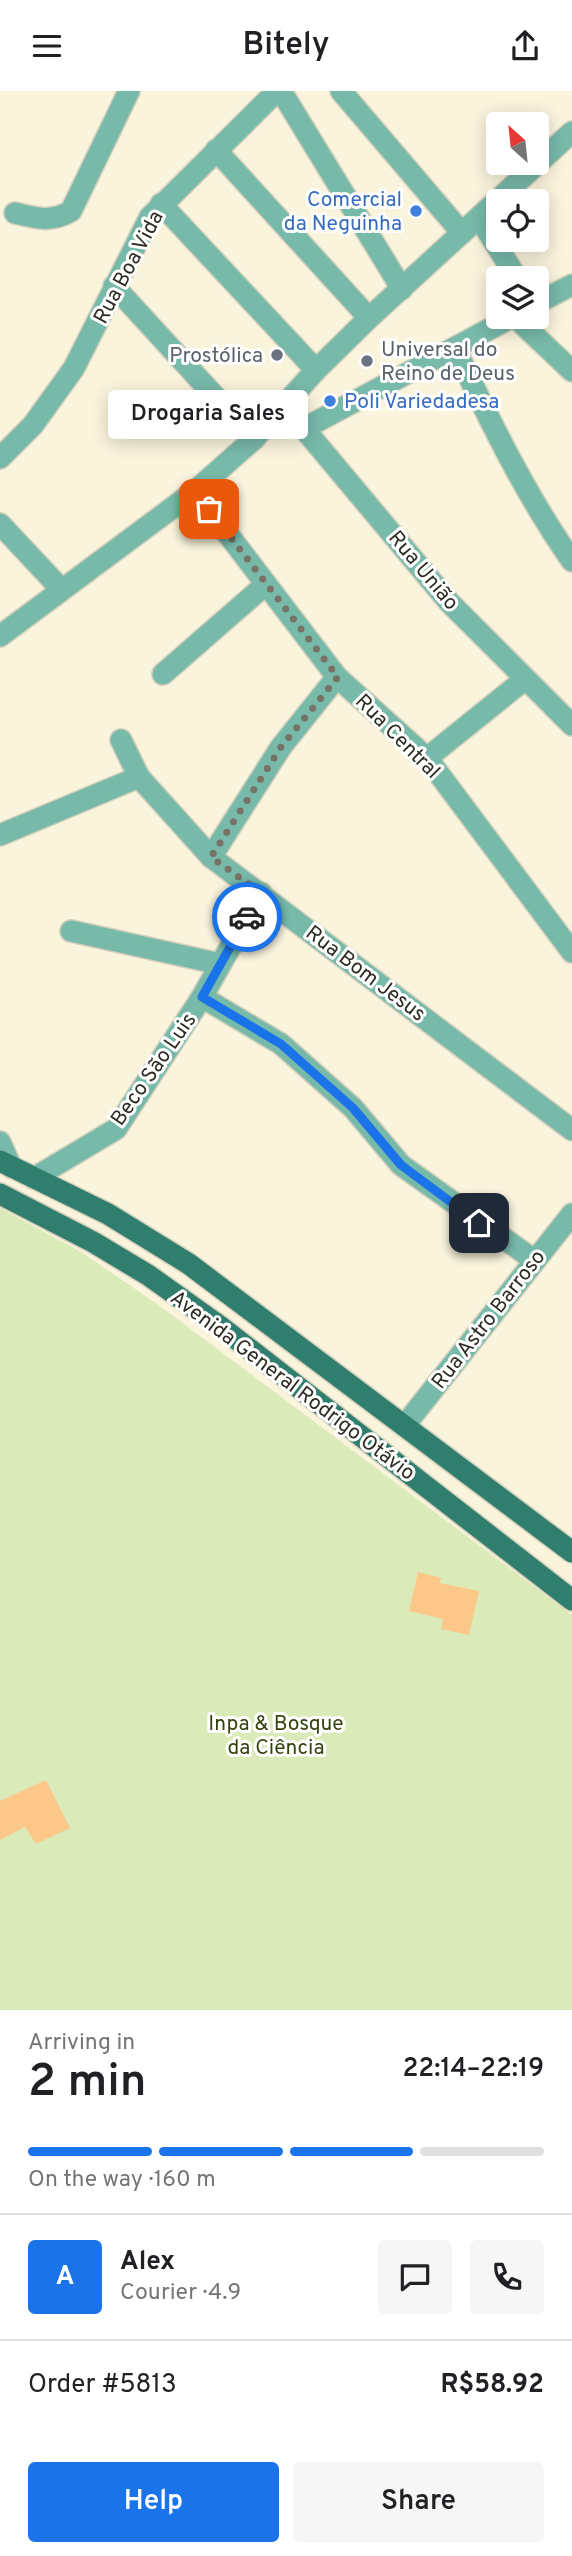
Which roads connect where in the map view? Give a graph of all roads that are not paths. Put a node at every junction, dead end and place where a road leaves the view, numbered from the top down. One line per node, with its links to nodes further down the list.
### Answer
1 (129, 91): 7 (street)
2 (279, 91): 5 (street, Rua Boa Vida); 13 (street)
3 (351, 94): 9 (street)
4 (572, 132): 8 (street)
5 (216, 150): 6 (street, Rua Boa Vida); 15 (street)
6 (161, 204): 12 (street, Rua Boa Vida); 19 (street)
7 (15, 212)
8 (479, 218): 9 (street); 10 (street)
9 (462, 233): 13 (street)
10 (509, 266)
11 (572, 285): 14 (street)
12 (114, 286): 23 (street); 24 (street, Rua Boa Vida)
13 (402, 289): 15 (street)
14 (549, 297)
15 (369, 318): 19 (street)
16 (491, 329): 18 (street)
17 (527, 329): 20 (street)
18 (454, 348): 22 (street); 27 (street)
19 (316, 370): 21 (street)
20 (572, 371)
21 (285, 406): 22 (street, Rua União); 23 (street)
22 (305, 428): 33 (street, Rua União)
23 (254, 439): 25 (street)
24 (0, 458)
25 (195, 491): 28 (street, Rua Central); 29 (street)
26 (0, 524): 29 (street)
27 (572, 561)
28 (265, 585): 31 (street); 32 (street, Rua Central)
29 (61, 589): 30 (street)
30 (0, 636)
31 (163, 674)
32 (338, 677): 36 (street, Rua Central); 39 (street)
33 (524, 680): 34 (street, Rua União); 36 (street)
34 (572, 725)
35 (121, 740): 37 (street, Rua Bom Jesus)
36 (427, 758): 42 (street, Rua Central)
37 (139, 777): 38 (street); 39 (street, Rua Bom Jesus)
38 (0, 835)
39 (211, 857): 40 (street, Rua Bom Jesus)
40 (261, 893): 43 (street, Beco São Luis); 45 (street, Rua Bom Jesus)
41 (71, 932): 43 (street)
42 (572, 952)
43 (220, 964): 44 (street, Beco São Luis)
44 (202, 997): 48 (street, Beco São Luis); 51 (street)
45 (572, 1130)
46 (0, 1142): 47 (street)
47 (5, 1164): 48 (main road, Avenida General Rodrigo Otávio)
48 (34, 1178): 52 (main road, Avenida General Rodrigo Otávio)
49 (0, 1194): 54 (main road, Avenida General Rodrigo Otávio)
50 (572, 1214): 51 (street, Rua Astro Barroso)
51 (534, 1259): 52 (street, Rua Astro Barroso)
52 (405, 1425): 53 (main road, Avenida General Rodrigo Otávio)
53 (572, 1552)
54 (572, 1600)

